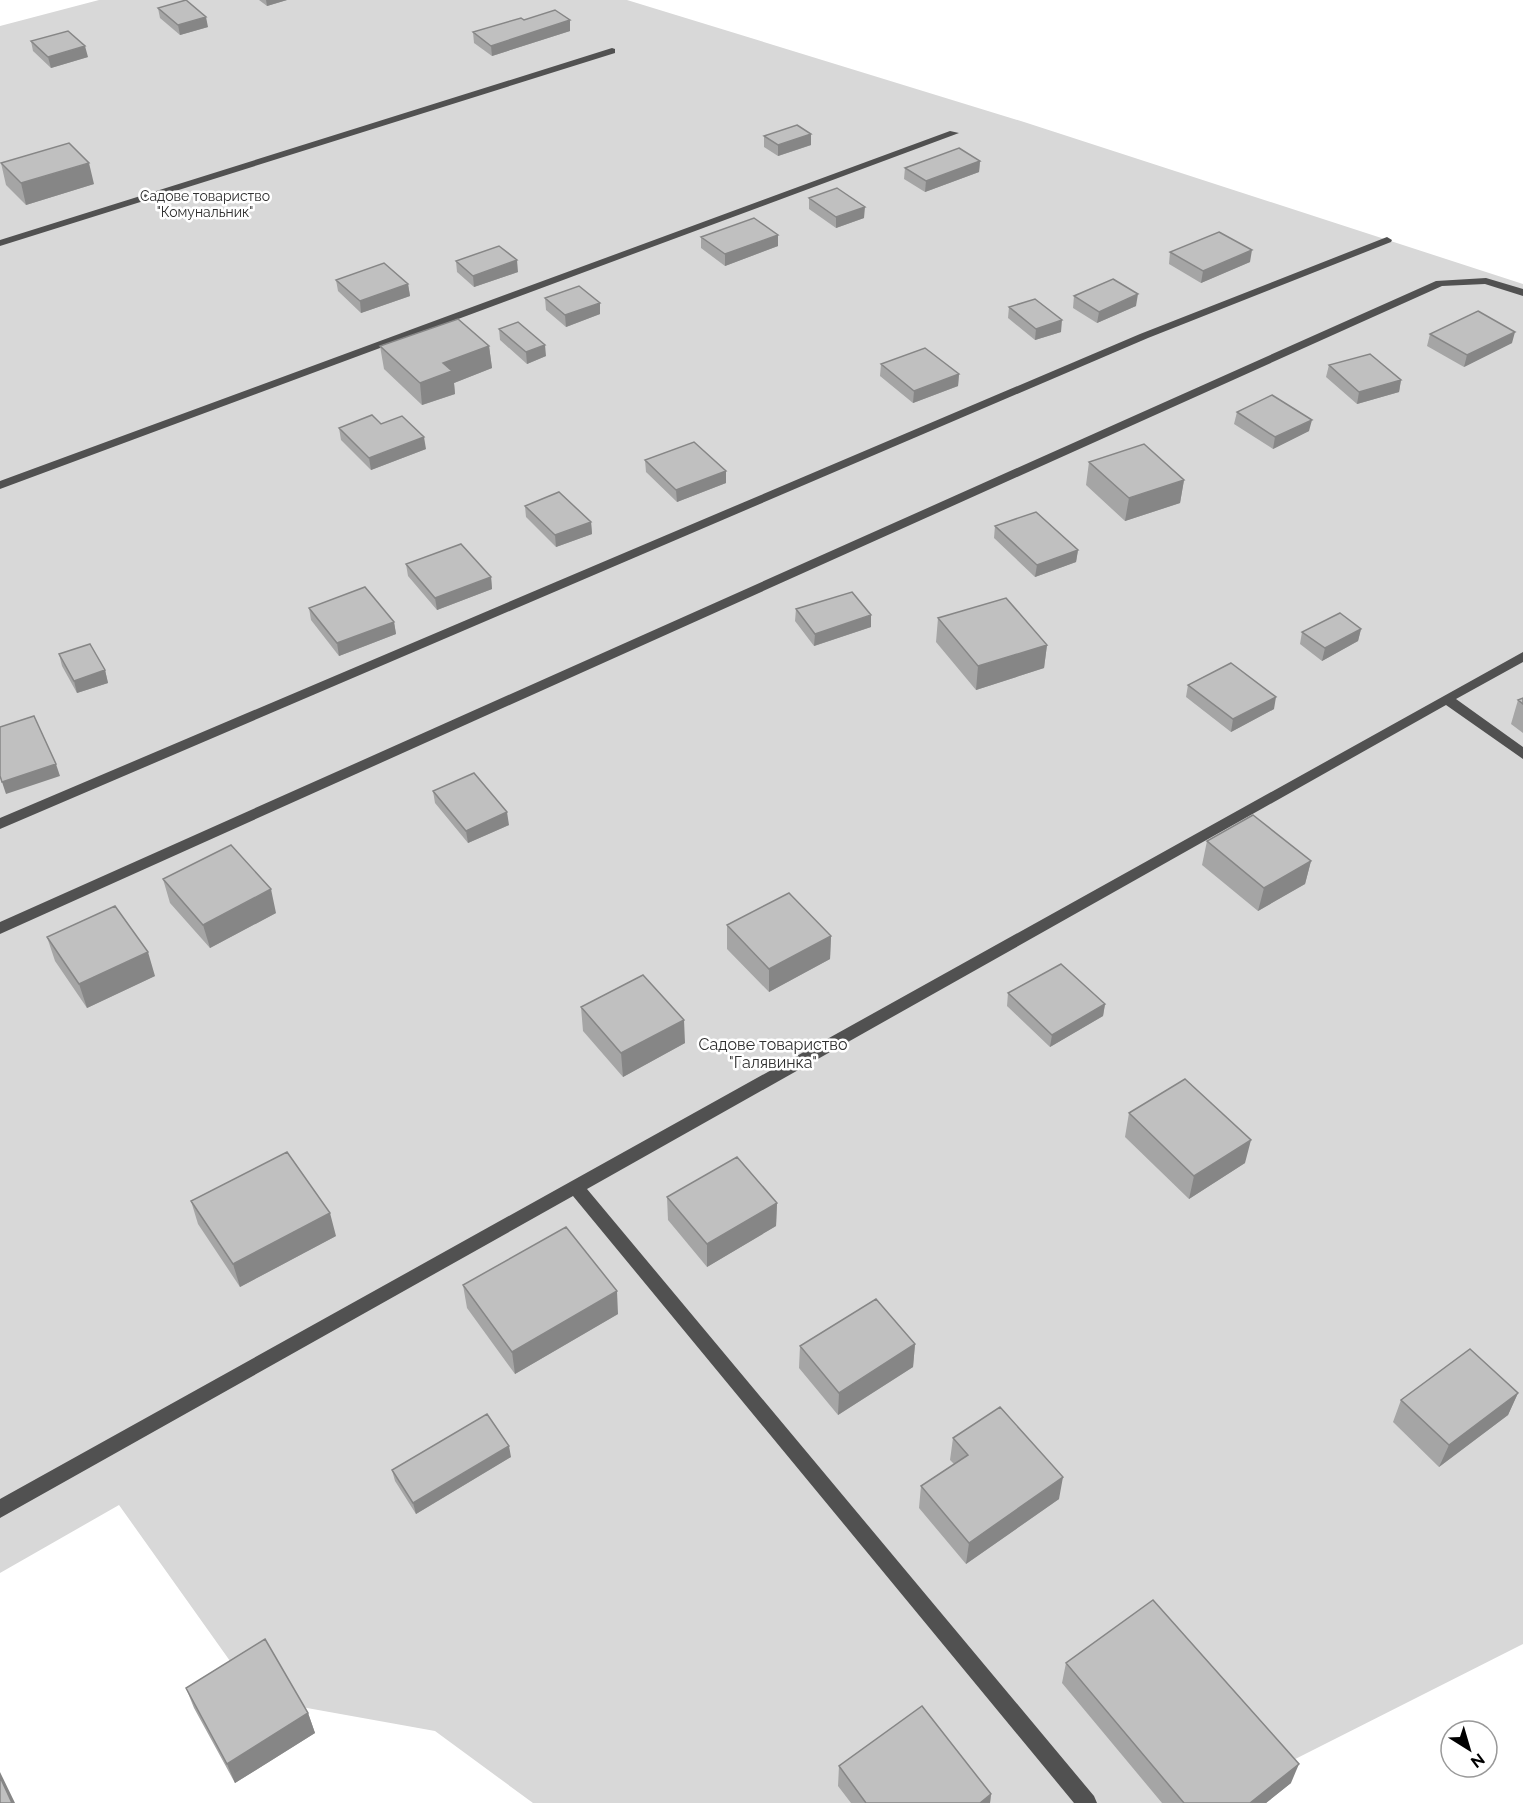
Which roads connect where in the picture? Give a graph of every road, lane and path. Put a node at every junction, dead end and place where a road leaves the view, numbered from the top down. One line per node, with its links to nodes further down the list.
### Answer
1 (612, 51): 4 (street)
2 (954, 133): 6 (street)
3 (1387, 240): 10 (street)
4 (0, 243)
5 (1523, 293): 11 (street)
6 (0, 484)
7 (1523, 656): 8 (street)
8 (1446, 699): 9 (street); 12 (street)
9 (1523, 754)
10 (0, 824)
11 (0, 928)
12 (575, 1187): 13 (street); 14 (street)
13 (0, 1509)
14 (1087, 1803)

